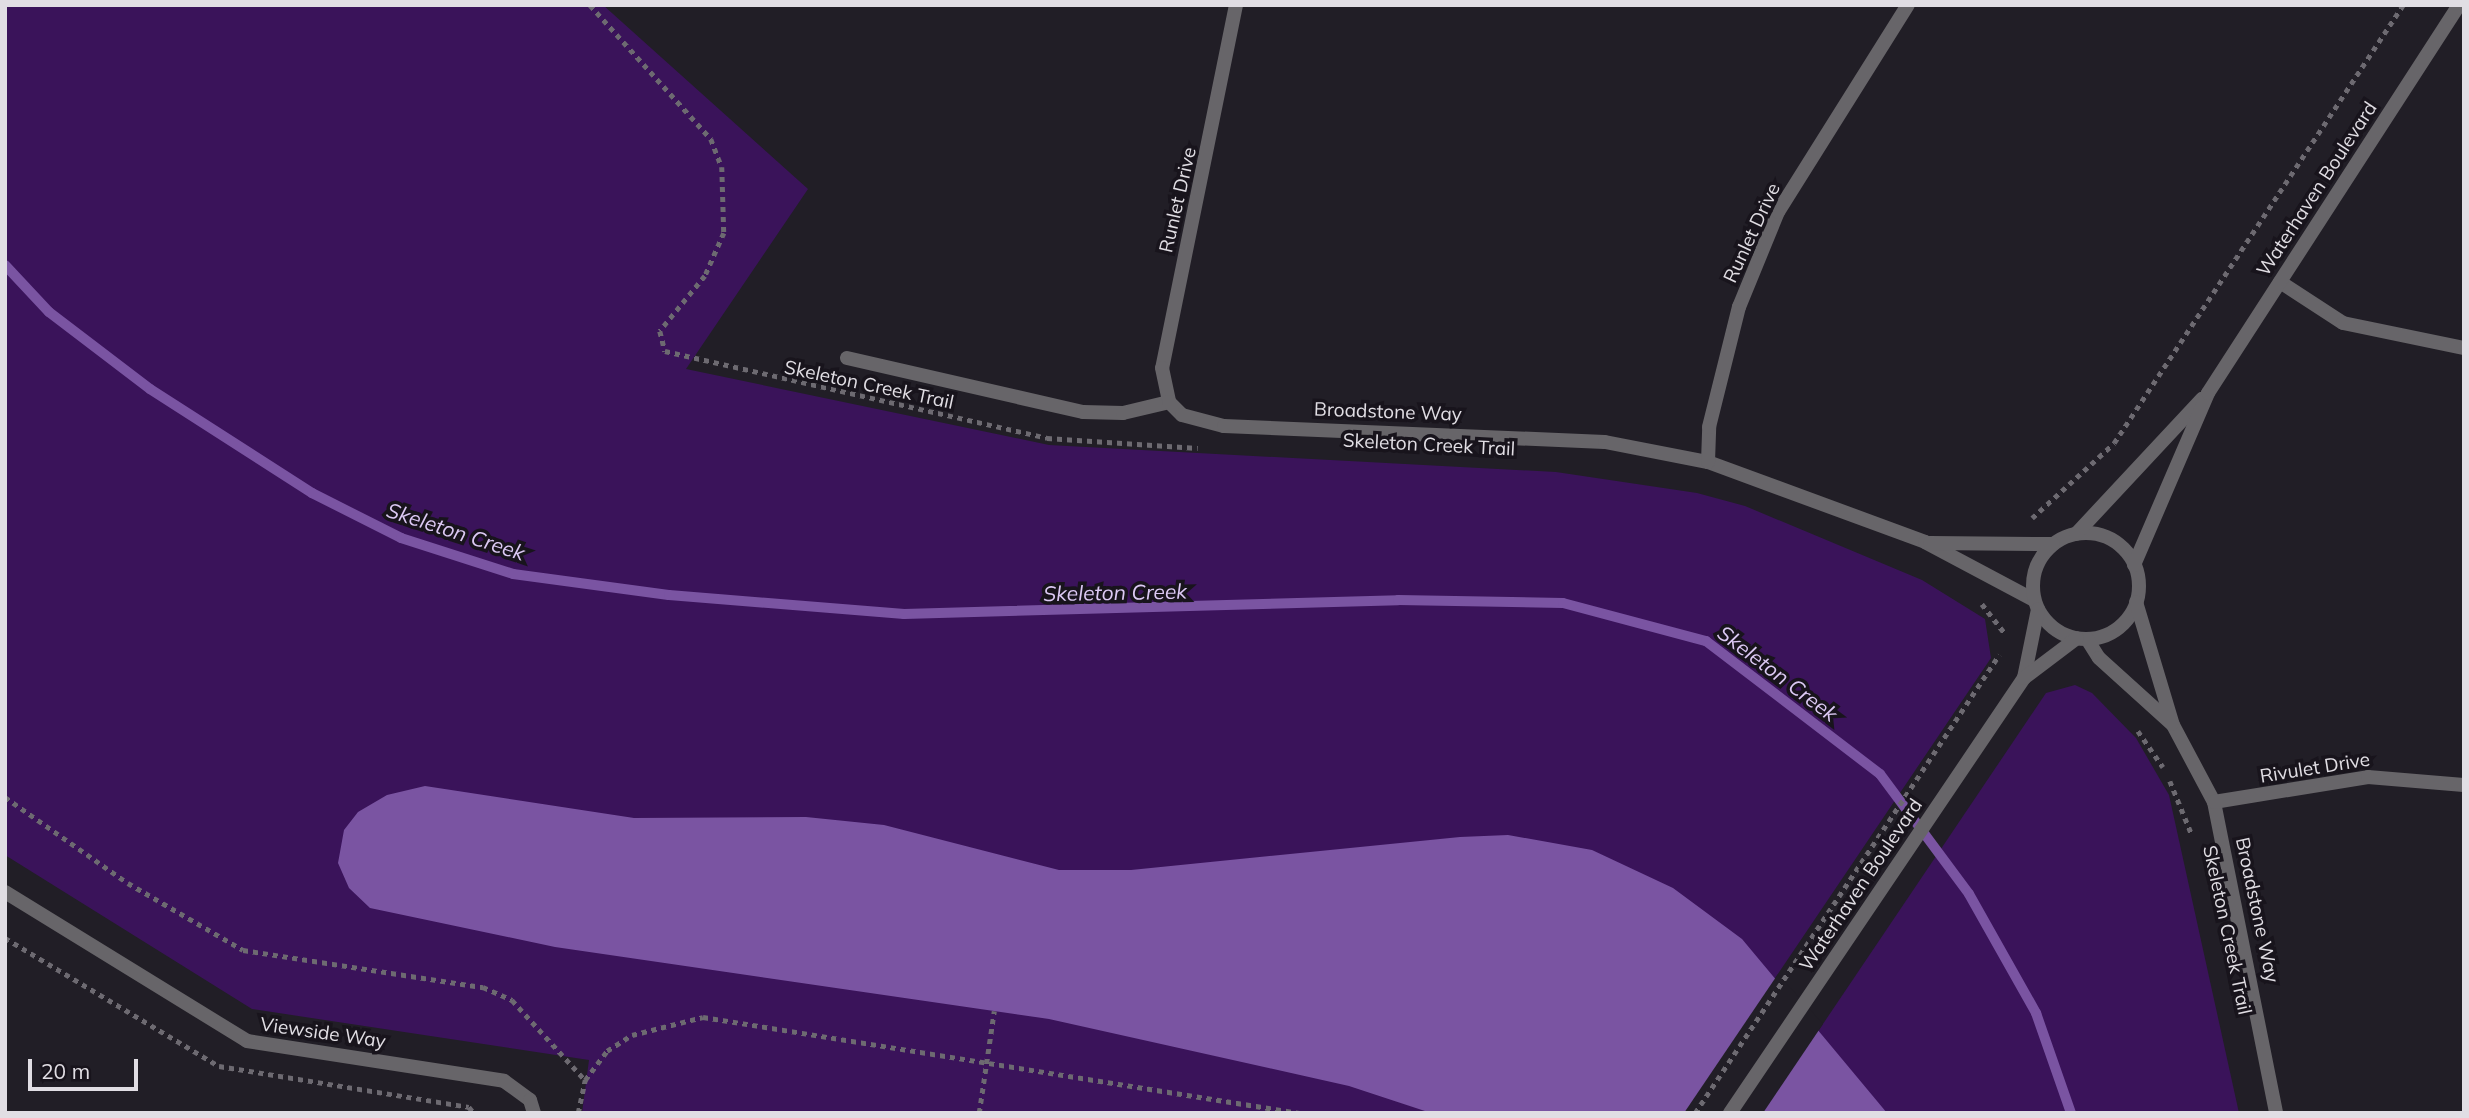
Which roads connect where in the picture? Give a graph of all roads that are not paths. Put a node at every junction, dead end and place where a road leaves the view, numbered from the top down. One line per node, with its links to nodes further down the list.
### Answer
1 (1236, 5): 8 (street, Runlet Drive)
2 (1908, 5): 9 (street, Runlet Drive)
3 (2459, 5): 4 (street, Waterhaven Boulevard)
4 (2280, 282): 5 (street); 7 (street, Waterhaven Boulevard)
5 (2464, 348)
6 (846, 358): 8 (street)
7 (2208, 393): 10 (street, Waterhaven Boulevard); 13 (street, Waterhaven Boulevard)
8 (1169, 402): 9 (street, Broadstone Way)
9 (1708, 462): 11 (street, Broadstone Way)
10 (2076, 534): 12 (street); 13 (street)
11 (1925, 542): 12 (street, Broadstone Way); 15 (street, Broadstone Way)
12 (2053, 544): 15 (street)
13 (2134, 565): 14 (street)
14 (2136, 602): 16 (street); 18 (street, Broadstone Way)
15 (2036, 604): 16 (street); 17 (street, Waterhaven Boulevard)
16 (2082, 638): 17 (street, Waterhaven Boulevard); 18 (street, Broadstone Way)
17 (2024, 678): 23 (street, Waterhaven Boulevard)
18 (2173, 725): 20 (street, Broadstone Way)
19 (2464, 785): 20 (street, Rivulet Drive)
20 (2214, 802): 24 (street, Broadstone Way)
21 (5, 892): 22 (street, Viewside Way)
22 (534, 1113)
23 (1730, 1113)
24 (2276, 1113)

